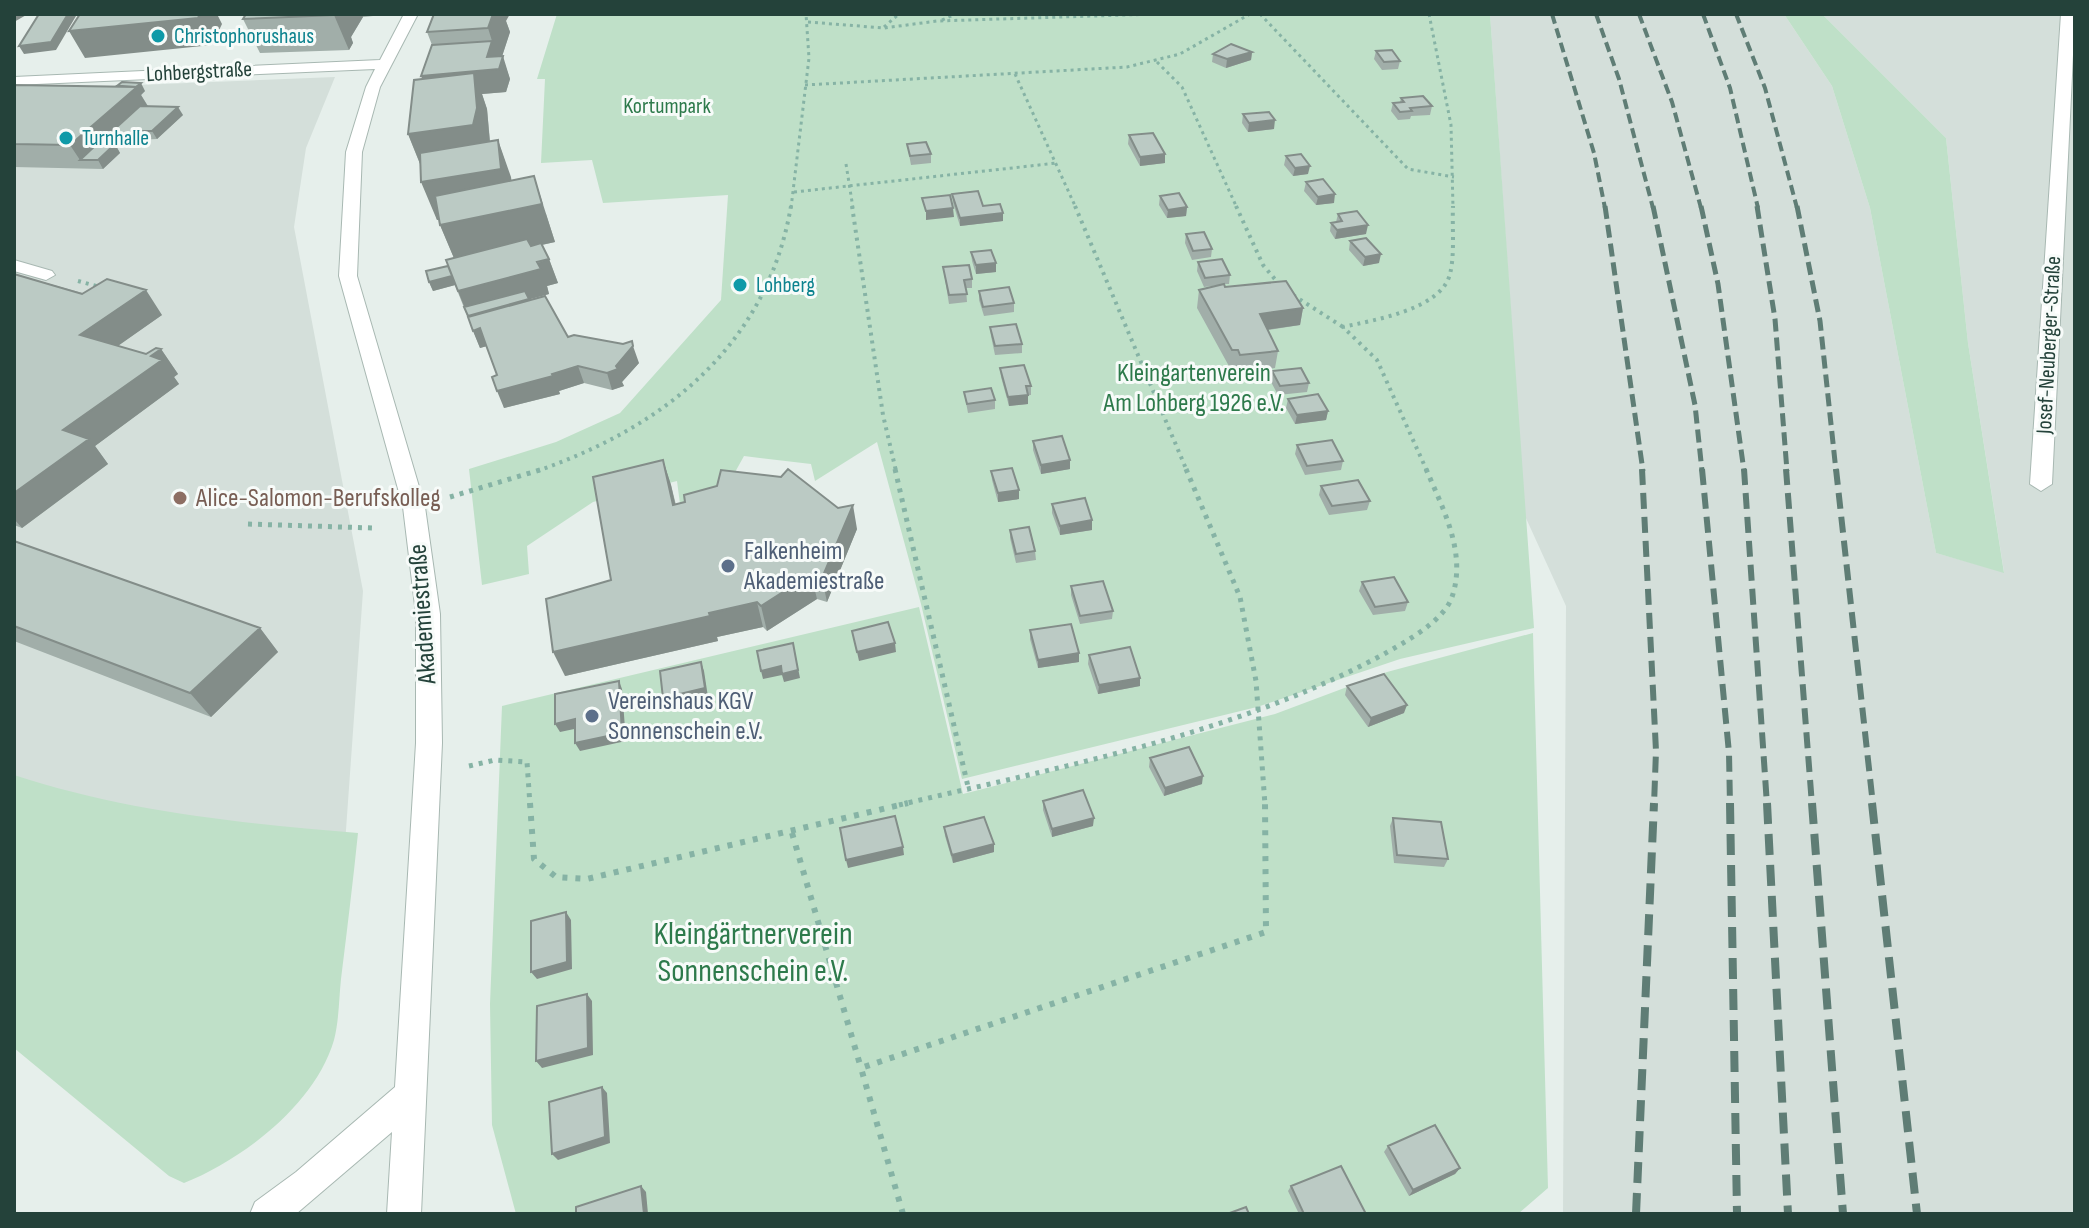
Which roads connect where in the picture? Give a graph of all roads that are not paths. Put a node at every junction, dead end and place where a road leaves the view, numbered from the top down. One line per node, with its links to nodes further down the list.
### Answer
1 (411, 14): 3 (street, Akademiestraße)
2 (2068, 14): 7 (street, Josef-Neuberger-Straße)
3 (383, 64): 4 (street, Lohbergstraße); 8 (street, Akademiestraße)
4 (14, 81)
5 (14, 265): 6 (street)
6 (46, 275)
7 (2041, 484)
8 (413, 1092): 9 (street); 10 (street, Akademiestraße)
9 (267, 1214)
10 (404, 1214)

